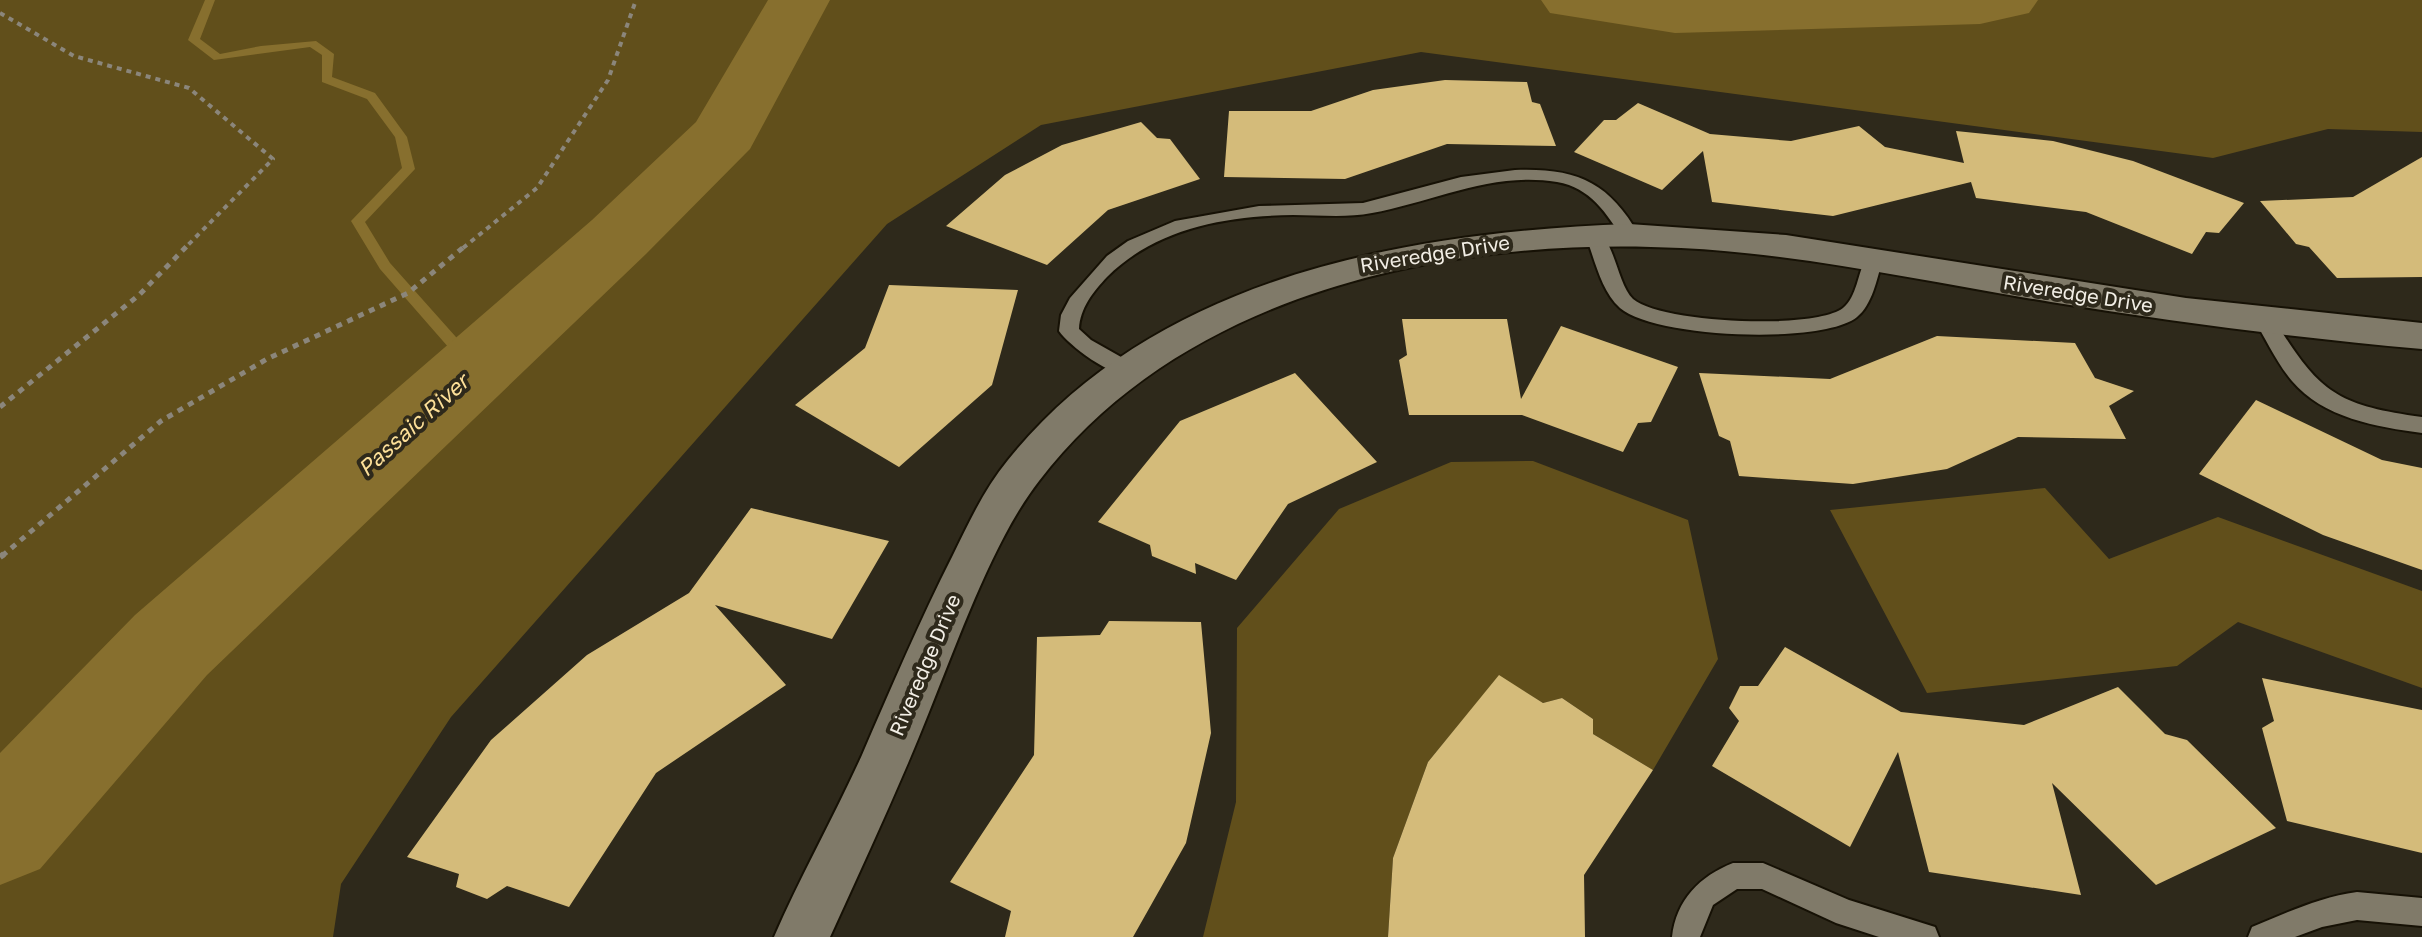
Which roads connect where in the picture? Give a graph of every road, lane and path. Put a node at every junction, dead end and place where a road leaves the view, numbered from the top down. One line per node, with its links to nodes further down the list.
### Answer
1 (636, 0): 10 (path)
2 (0, 13): 8 (path)
3 (1613, 236): 4 (street, Riveredge Drive); 4 (lane); 7 (street, Riveredge Drive); 7 (lane)
4 (1873, 262): 5 (street, Riveredge Drive)
5 (2263, 318): 6 (street, Riveredge Drive); 9 (lane)
6 (2422, 336)
7 (1130, 371): 12 (street, Riveredge Drive)
8 (0, 407)
9 (2422, 425)
10 (0, 557)
11 (2422, 912): 15 (lane)
12 (802, 937)
13 (1686, 937): 14 (lane)
14 (1925, 937)
15 (2262, 937)

